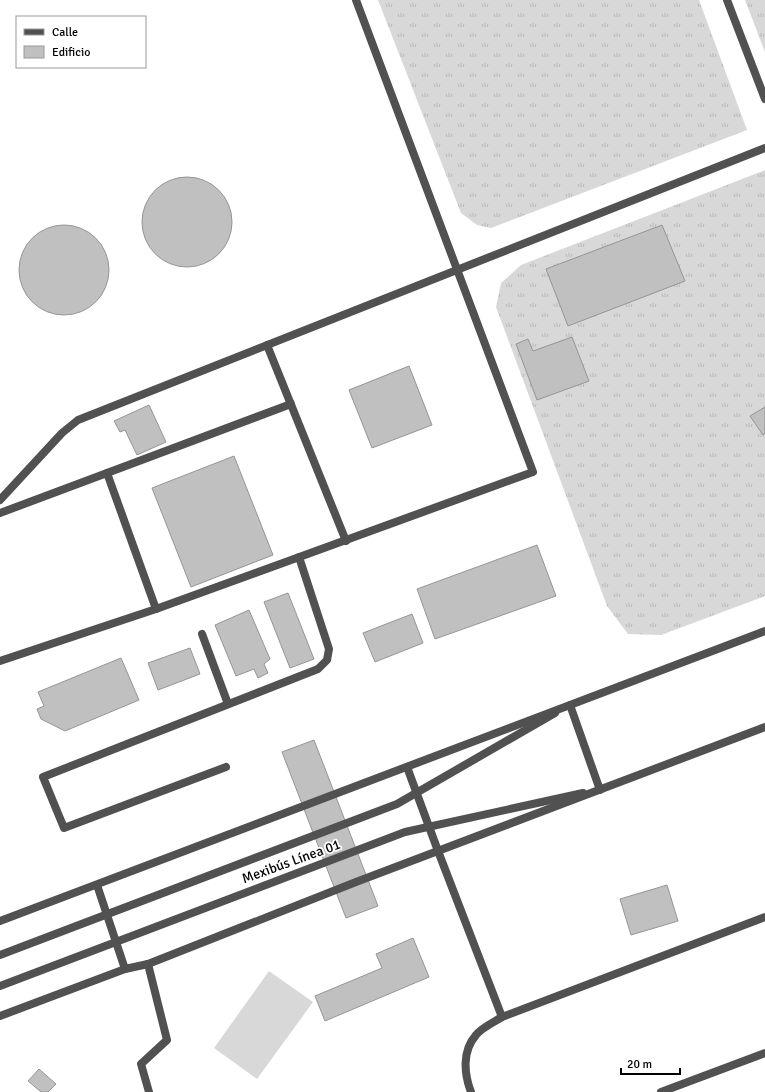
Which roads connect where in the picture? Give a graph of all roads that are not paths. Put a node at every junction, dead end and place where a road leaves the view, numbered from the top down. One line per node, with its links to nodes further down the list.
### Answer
1 (356, 0): 5 (street)
2 (727, 0): 3 (street)
3 (765, 99)
4 (765, 148): 5 (street)
5 (457, 270): 6 (street); 11 (street)
6 (267, 345): 7 (street); 9 (street)
7 (291, 404): 8 (street); 11 (street)
8 (107, 473): 10 (street); 13 (street)
9 (0, 500)
10 (0, 513)
11 (346, 541): 12 (street)
12 (299, 557): 13 (street); 17 (street)
13 (156, 610): 16 (street)
14 (765, 630): 18 (street)
15 (202, 634): 17 (street)
16 (0, 661)
17 (228, 704): 20 (street)
18 (570, 705): 21 (street); 22 (street); 23 (street, Mexibús Línea 01)
19 (765, 728): 22 (street)
20 (226, 767)
21 (407, 767): 23 (street); 26 (street)
22 (600, 790): 24 (street, Mexibús Línea 01); 25 (street)
23 (417, 792): 24 (street); 27 (street, Mexibús Línea 01)
24 (429, 827): 25 (street); 30 (street, Mexibús Línea 01)
25 (438, 851): 32 (street); 36 (street)
26 (97, 885): 27 (street); 29 (street)
27 (107, 914): 30 (street); 31 (street, Mexibús Línea 01)
28 (765, 917): 36 (street)
29 (0, 921)
30 (115, 941): 33 (street); 34 (street, Mexibús Línea 01)
31 (0, 955)
32 (148, 964): 33 (street); 38 (street)
33 (125, 969): 35 (street)
34 (0, 986)
35 (0, 1016)
36 (502, 1017): 39 (street)
37 (765, 1053): 40 (street)
38 (149, 1092)
39 (471, 1092)
40 (661, 1092)

